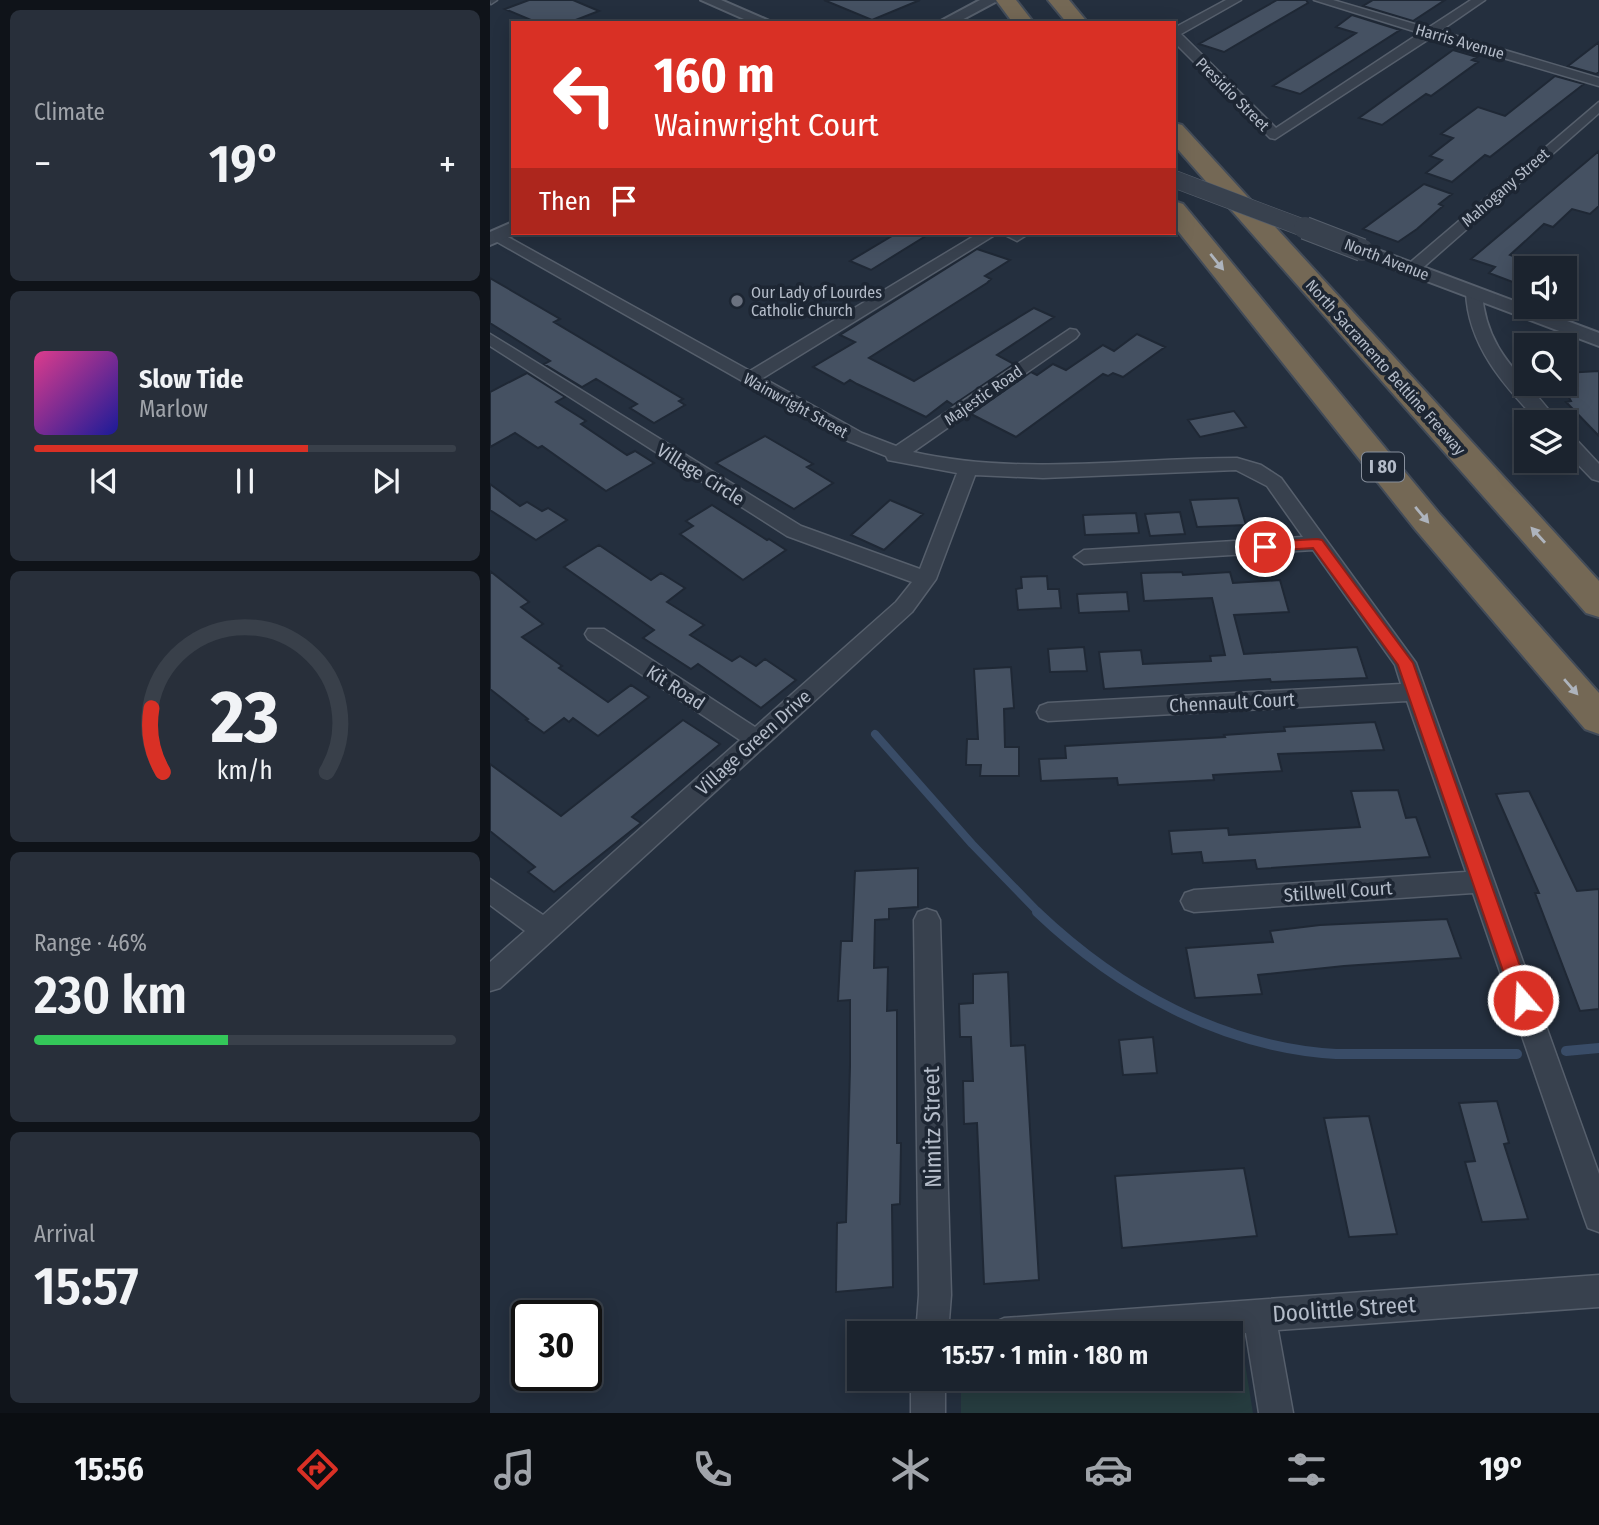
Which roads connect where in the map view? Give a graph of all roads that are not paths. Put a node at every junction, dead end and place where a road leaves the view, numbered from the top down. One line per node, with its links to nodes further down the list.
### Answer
1 (708, 0): 8 (street)
2 (992, 0): 9 (street)
3 (1006, 0): 10 (highway)
4 (1058, 0): 11 (highway)
5 (1235, 0): 13 (street, Presidio Street)
6 (1320, 0): 12 (street, Harris Avenue)
7 (1479, 0): 12 (street)
8 (762, 21)
9 (948, 21)
10 (1022, 21)
11 (1076, 21)
12 (1430, 32): 14 (street, Presidio Street); 15 (street, Harris Avenue)
13 (1176, 33)
14 (1176, 36)
15 (1599, 82)
16 (1599, 106): 22 (street, Mahogany Street)
17 (1176, 132): 36 (highway, North Sacramento Beltline Freeway, one-way to 17)
18 (1176, 180): 22 (street, North Avenue, bridge)
19 (1176, 211): 40 (highway, I 80, one-way to 40)
20 (500, 235): 27 (street, Wainwright Street)
21 (987, 235): 27 (street)
22 (1412, 269): 23 (street, North Avenue)
23 (1474, 292): 26 (street, North Avenue); 28 (street)
24 (1070, 334): 30 (street, Majestic Road)
25 (490, 339): 35 (street, Village Circle)
26 (1599, 340)
27 (750, 379): 30 (street, Wainwright Street)
28 (1538, 410)
29 (1577, 452): 32 (street)
30 (895, 456): 31 (street, Wainwright Street)
31 (967, 471): 33 (street, Wainwright Street); 35 (street, Village Green Drive)
32 (1599, 475)
33 (1317, 543): 34 (street); 38 (street, Wainwright Street)
34 (1084, 557)
35 (926, 579): 41 (street, Village Green Drive)
36 (1594, 597)
37 (596, 634): 41 (street, Kit Road)
38 (1416, 692): 39 (street, Chennault Court); 42 (street, Wainwright Street)
39 (1048, 712)
40 (1599, 719)
41 (756, 739): 46 (street, Village Green Drive)
42 (1482, 882): 44 (street, Stillwell Court); 48 (street, Wainwright Street)
43 (490, 890): 46 (street)
44 (1194, 901)
45 (927, 920): 51 (street, Nimitz Street)
46 (543, 930): 47 (street, Village Green Drive)
47 (490, 979)
48 (1599, 1217)
49 (1599, 1291): 50 (street, Doolittle Street)
50 (1259, 1315): 52 (street, Doolittle Street); 55 (street)
51 (933, 1321)
52 (1178, 1321)
53 (928, 1391): 54 (street)
54 (928, 1413)
55 (1276, 1413)

